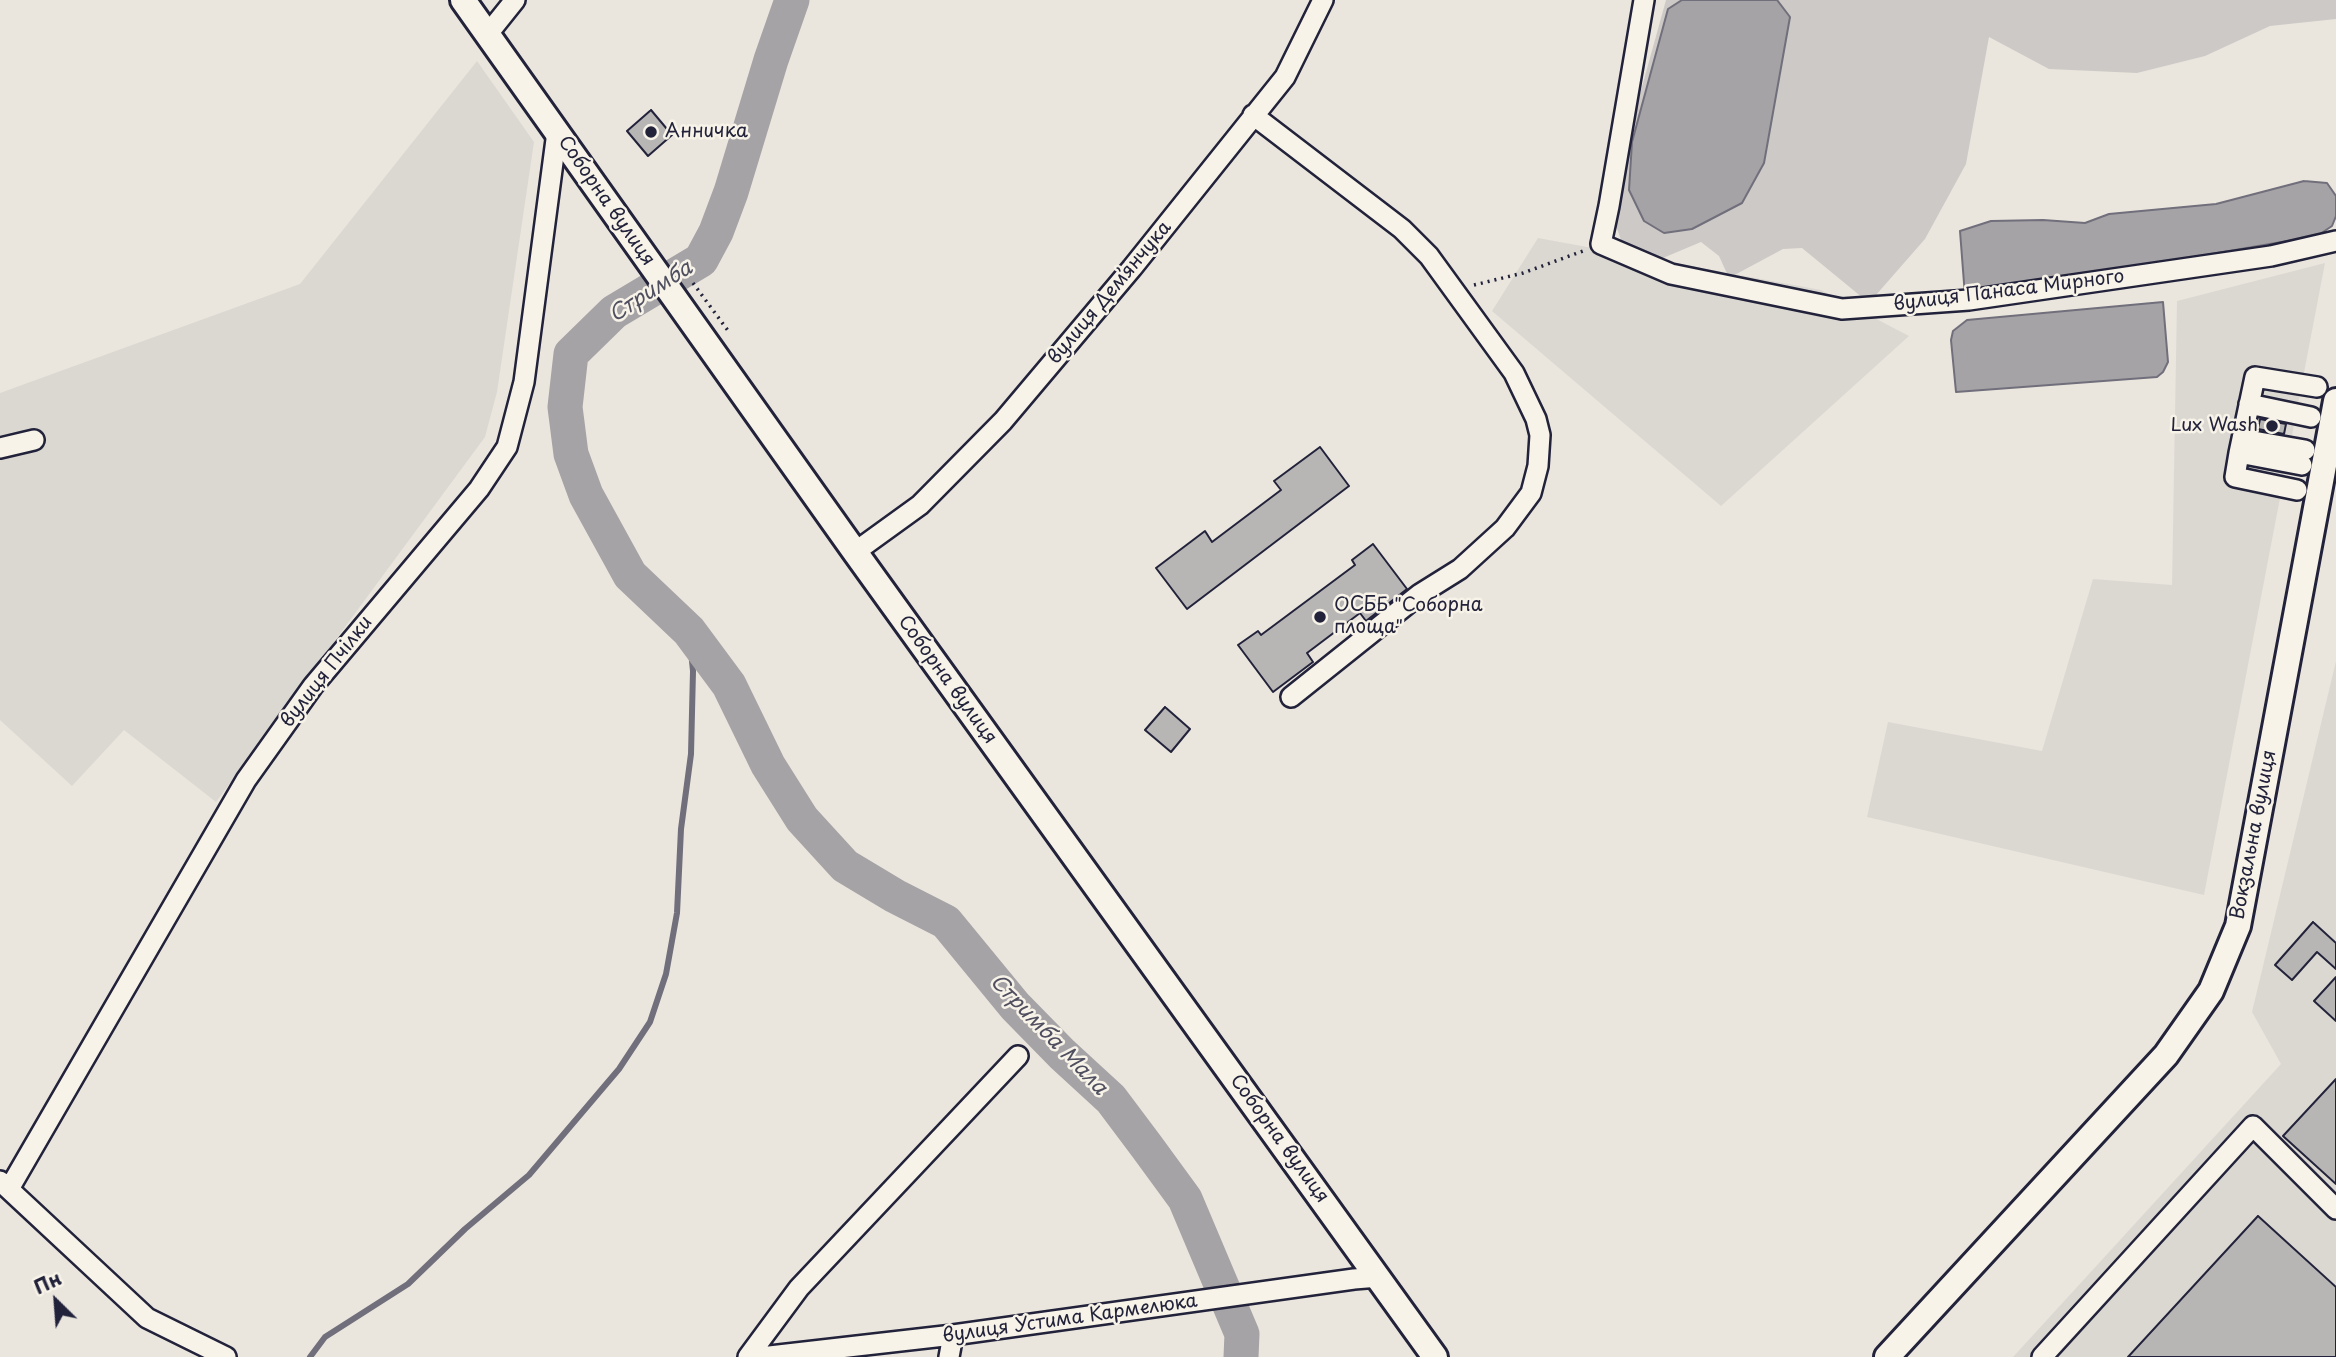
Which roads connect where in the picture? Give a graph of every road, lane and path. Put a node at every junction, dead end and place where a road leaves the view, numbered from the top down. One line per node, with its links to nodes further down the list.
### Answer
1 (463, 0): 5 (main road, Соборна вулиця)
2 (515, 0): 5 (street)
3 (1323, 0): 6 (street, вулиця Демʼянчука)
4 (1644, 0): 9 (street)
5 (487, 34): 7 (main road, Соборна вулиця)
6 (1253, 115): 10 (street); 18 (street, вулиця Демʼянчука)
7 (557, 132): 18 (main road, Соборна вулиця); 21 (street, вулиця Пчілки)
8 (2336, 241): 9 (street, вулиця Панаса Мирного)
9 (1601, 244): 10 (path)
10 (1455, 290): 19 (street)
11 (2251, 398): 12 (street); 12 (street); 14 (street)
12 (2320, 402): 30 (main road, Вокзальна вулиця)
13 (34, 440): 15 (street)
14 (2241, 446): 16 (street); 17 (street)
15 (0, 448)
16 (2303, 458)
17 (2297, 490)
18 (855, 552): 23 (main road, Соборна вулиця)
19 (1291, 697)
20 (1017, 1056): 26 (street)
21 (4, 1185): 25 (street)
22 (2336, 1209): 31 (street)
23 (1379, 1277): 24 (street, вулиця Устима Кармелюка); 29 (main road, Соборна вулиця)
24 (953, 1335): 27 (street, вулиця Устима Кармелюка); 28 (street)
25 (226, 1357)
26 (748, 1357)
27 (761, 1357)
28 (949, 1357)
29 (1435, 1357)
30 (1886, 1357)
31 (2042, 1357)

